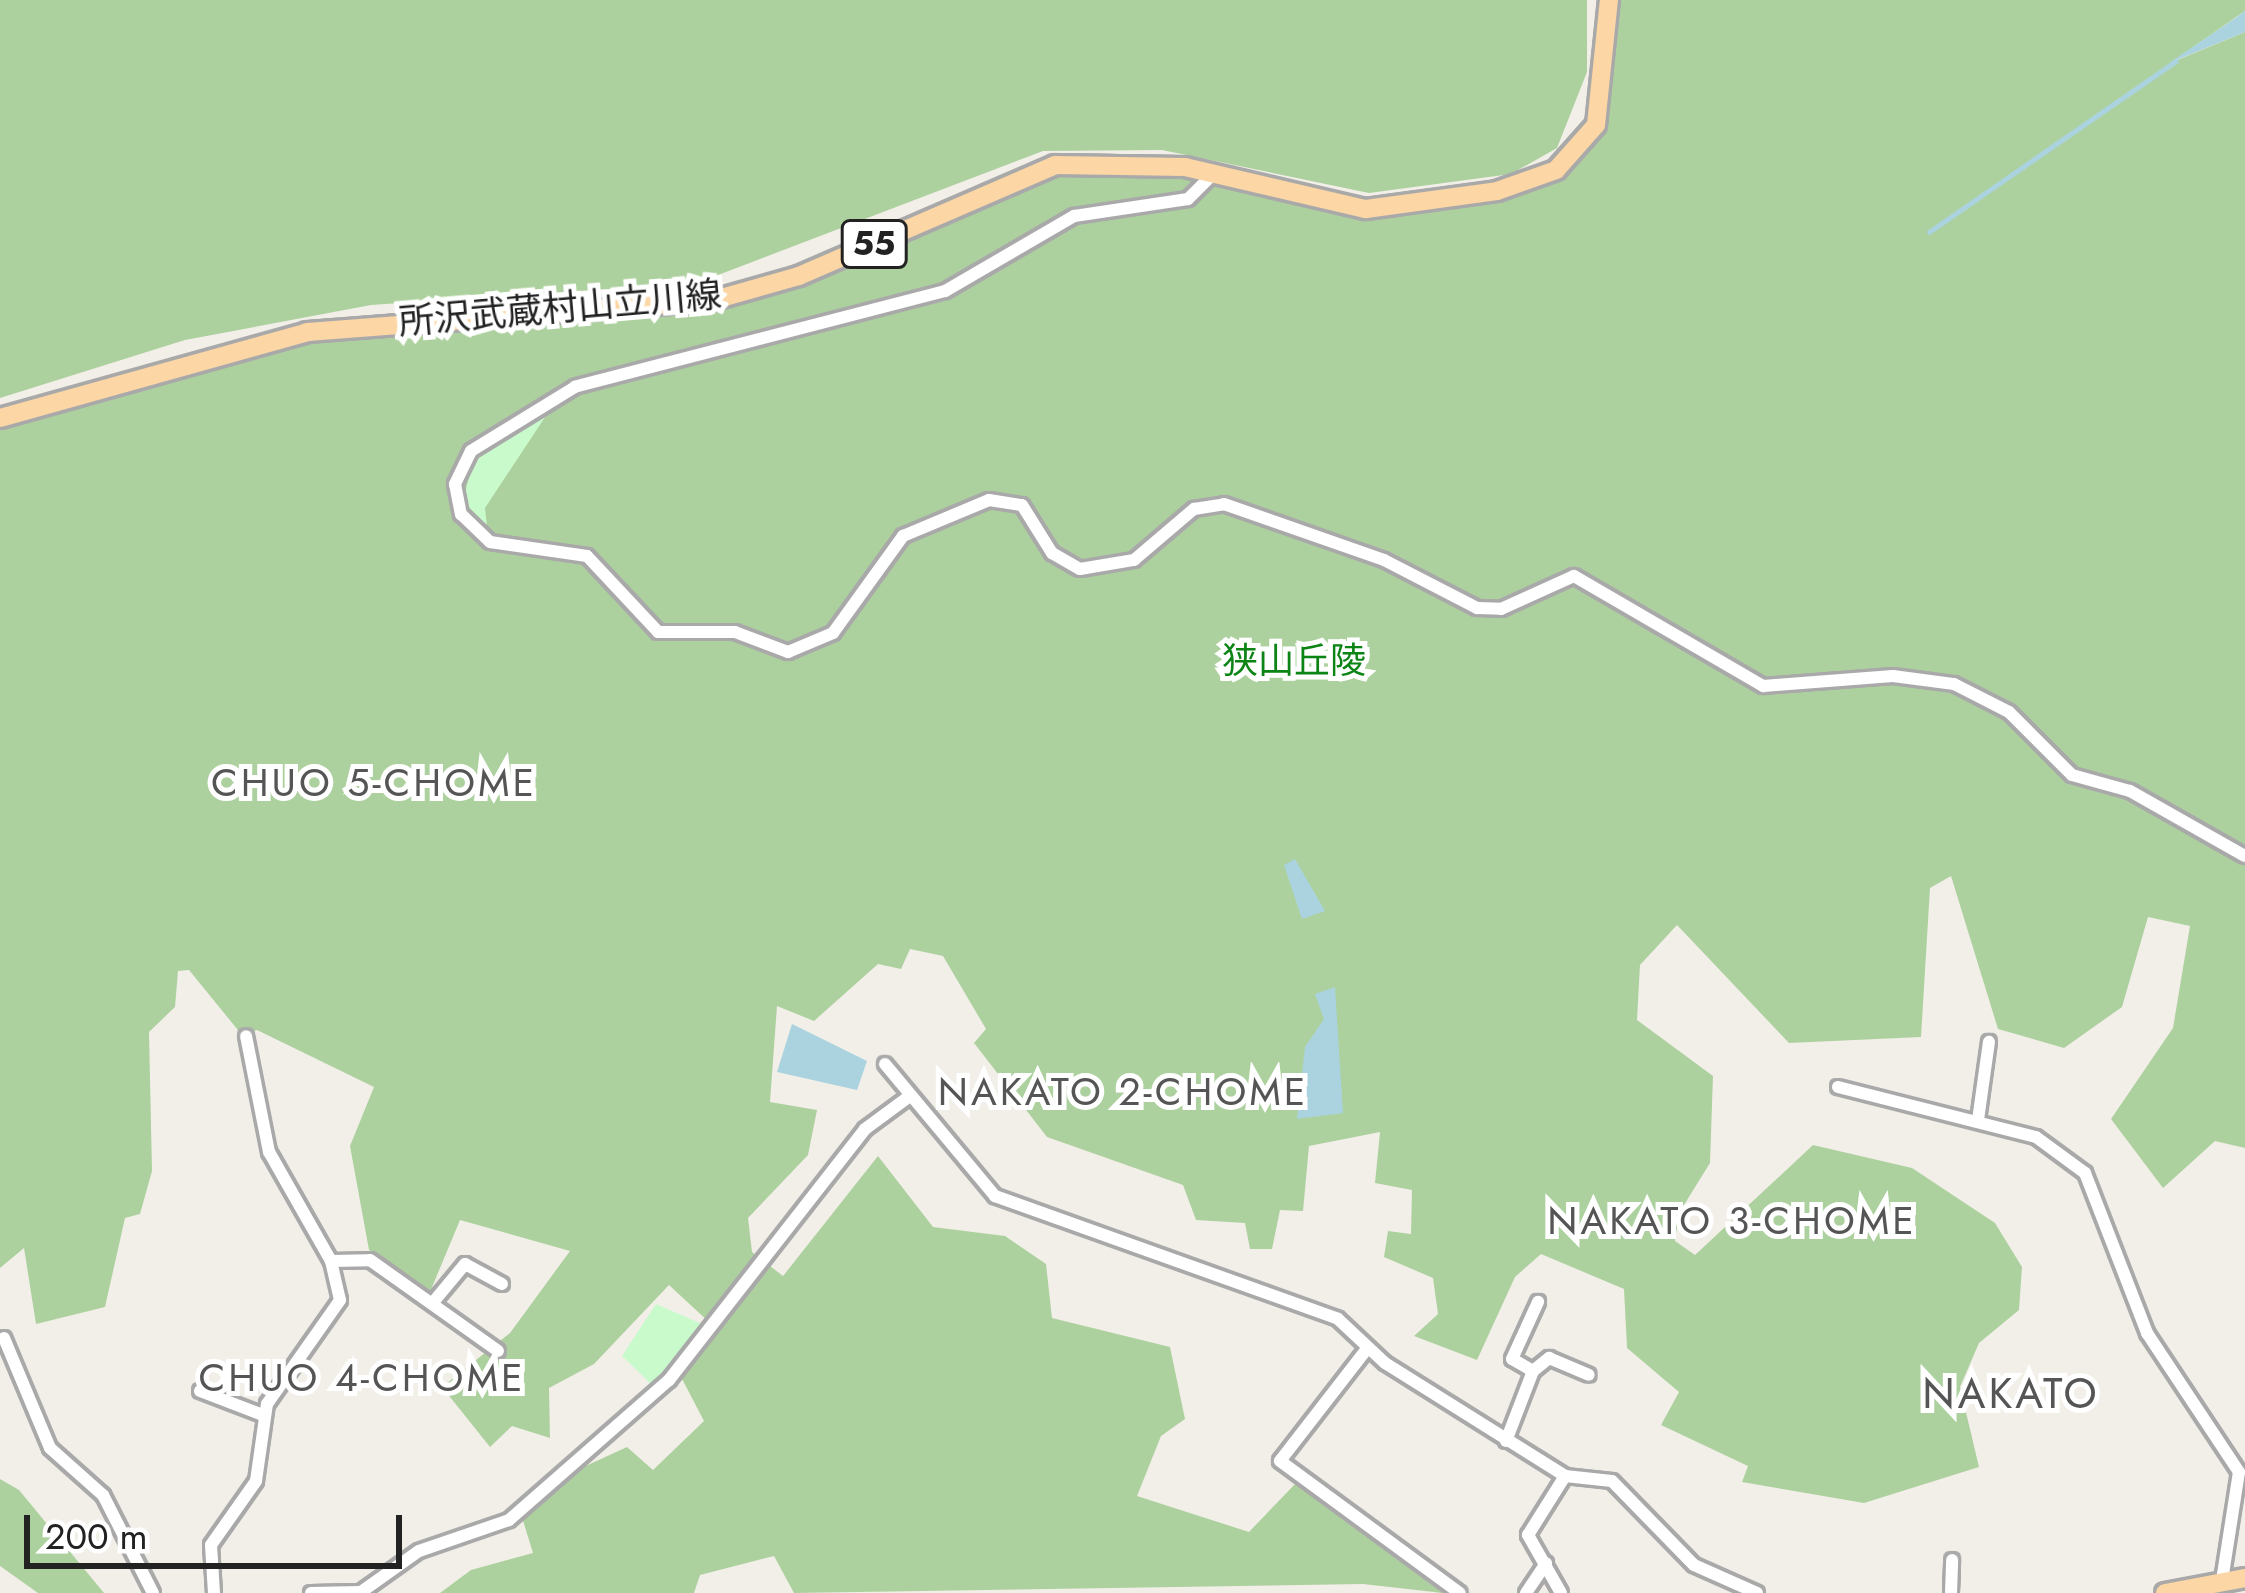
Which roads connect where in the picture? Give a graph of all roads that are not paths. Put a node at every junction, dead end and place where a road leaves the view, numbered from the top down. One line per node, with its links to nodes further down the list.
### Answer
1 (1609, 0): 2 (main road, 所沢武蔵村山立川線 / 55)
2 (1214, 173): 3 (main road, 所沢武蔵村山立川線 / 55); 4 (street)
3 (0, 418)
4 (2245, 856)
5 (246, 1036): 11 (street)
6 (1989, 1042): 10 (street)
7 (885, 1064): 9 (street)
8 (1838, 1087): 10 (street)
9 (907, 1098): 16 (street); 29 (street)
10 (1978, 1120): 26 (street)
11 (332, 1261): 13 (street); 21 (street)
12 (502, 1284): 13 (street)
13 (435, 1300): 17 (street)
14 (1538, 1302): 18 (street)
15 (4, 1338): 27 (street)
16 (1366, 1350): 22 (street); 30 (street)
17 (498, 1351)
18 (1532, 1371): 19 (street); 22 (street)
19 (1589, 1375)
20 (200, 1391): 21 (street)
21 (263, 1415): 28 (street)
22 (1506, 1441): 23 (street)
23 (1565, 1476): 24 (street); 33 (street)
24 (1546, 1563): 31 (street); 32 (street)
25 (2245, 1578): 26 (main road)
26 (2222, 1581): 34 (main road)
27 (153, 1593)
28 (214, 1593)
29 (311, 1593)
30 (1460, 1593)
31 (1526, 1593)
32 (1561, 1593)
33 (1756, 1593)
34 (2165, 1593)

